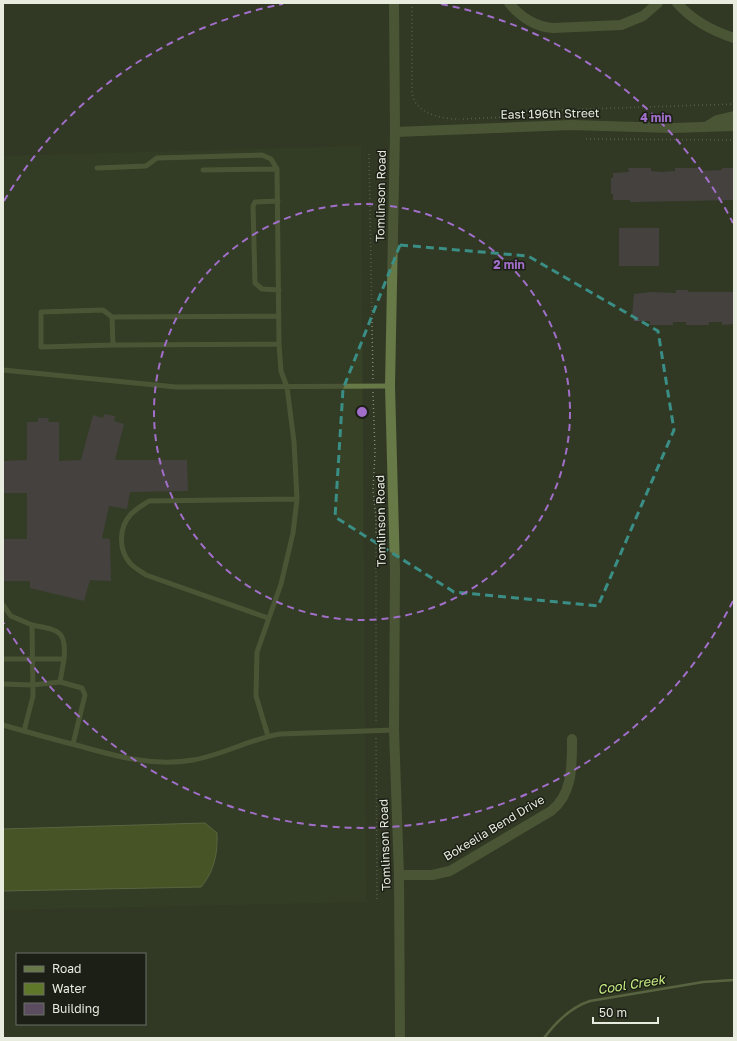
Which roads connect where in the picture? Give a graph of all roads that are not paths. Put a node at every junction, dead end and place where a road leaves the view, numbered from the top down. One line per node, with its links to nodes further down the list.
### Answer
1 (394, 3): 9 (street, Tomlinson Road)
2 (509, 3): 3 (street)
3 (658, 3)
4 (677, 3): 5 (street)
5 (734, 38)
6 (734, 116): 7 (street, East 196th Street)
7 (706, 126): 8 (street, East 196th Street); 9 (street, East 196th Street)
8 (734, 126)
9 (395, 132): 20 (street, Tomlinson Road)
10 (97, 168): 12 (lane)
11 (203, 170): 12 (lane)
12 (276, 170): 13 (lane)
13 (278, 200): 14 (lane); 14 (lane)
14 (279, 290): 15 (lane)
15 (279, 316): 16 (lane); 17 (lane)
16 (112, 317): 18 (lane); 18 (lane)
17 (279, 344): 18 (lane); 21 (lane)
18 (112, 345)
19 (3, 370): 21 (lane)
20 (390, 386): 21 (lane); 33 (street, Tomlinson Road)
21 (287, 387): 22 (lane)
22 (297, 499): 24 (lane); 24 (lane)
23 (3, 604): 25 (lane)
24 (268, 618): 35 (lane)
25 (32, 625): 27 (lane); 28 (lane)
26 (3, 658): 27 (lane)
27 (32, 658): 28 (lane); 31 (lane)
28 (64, 659): 29 (lane)
29 (60, 682): 31 (lane); 37 (lane)
30 (3, 684): 31 (lane)
31 (32, 685): 34 (lane)
32 (3, 725): 34 (lane)
33 (394, 730): 35 (lane); 38 (street, Tomlinson Road)
34 (24, 731): 37 (lane)
35 (268, 736): 37 (lane)
36 (572, 739): 38 (street, Bokeelia Bend Drive)
37 (73, 744)
38 (399, 875): 39 (street, Tomlinson Road)
39 (400, 1038)

